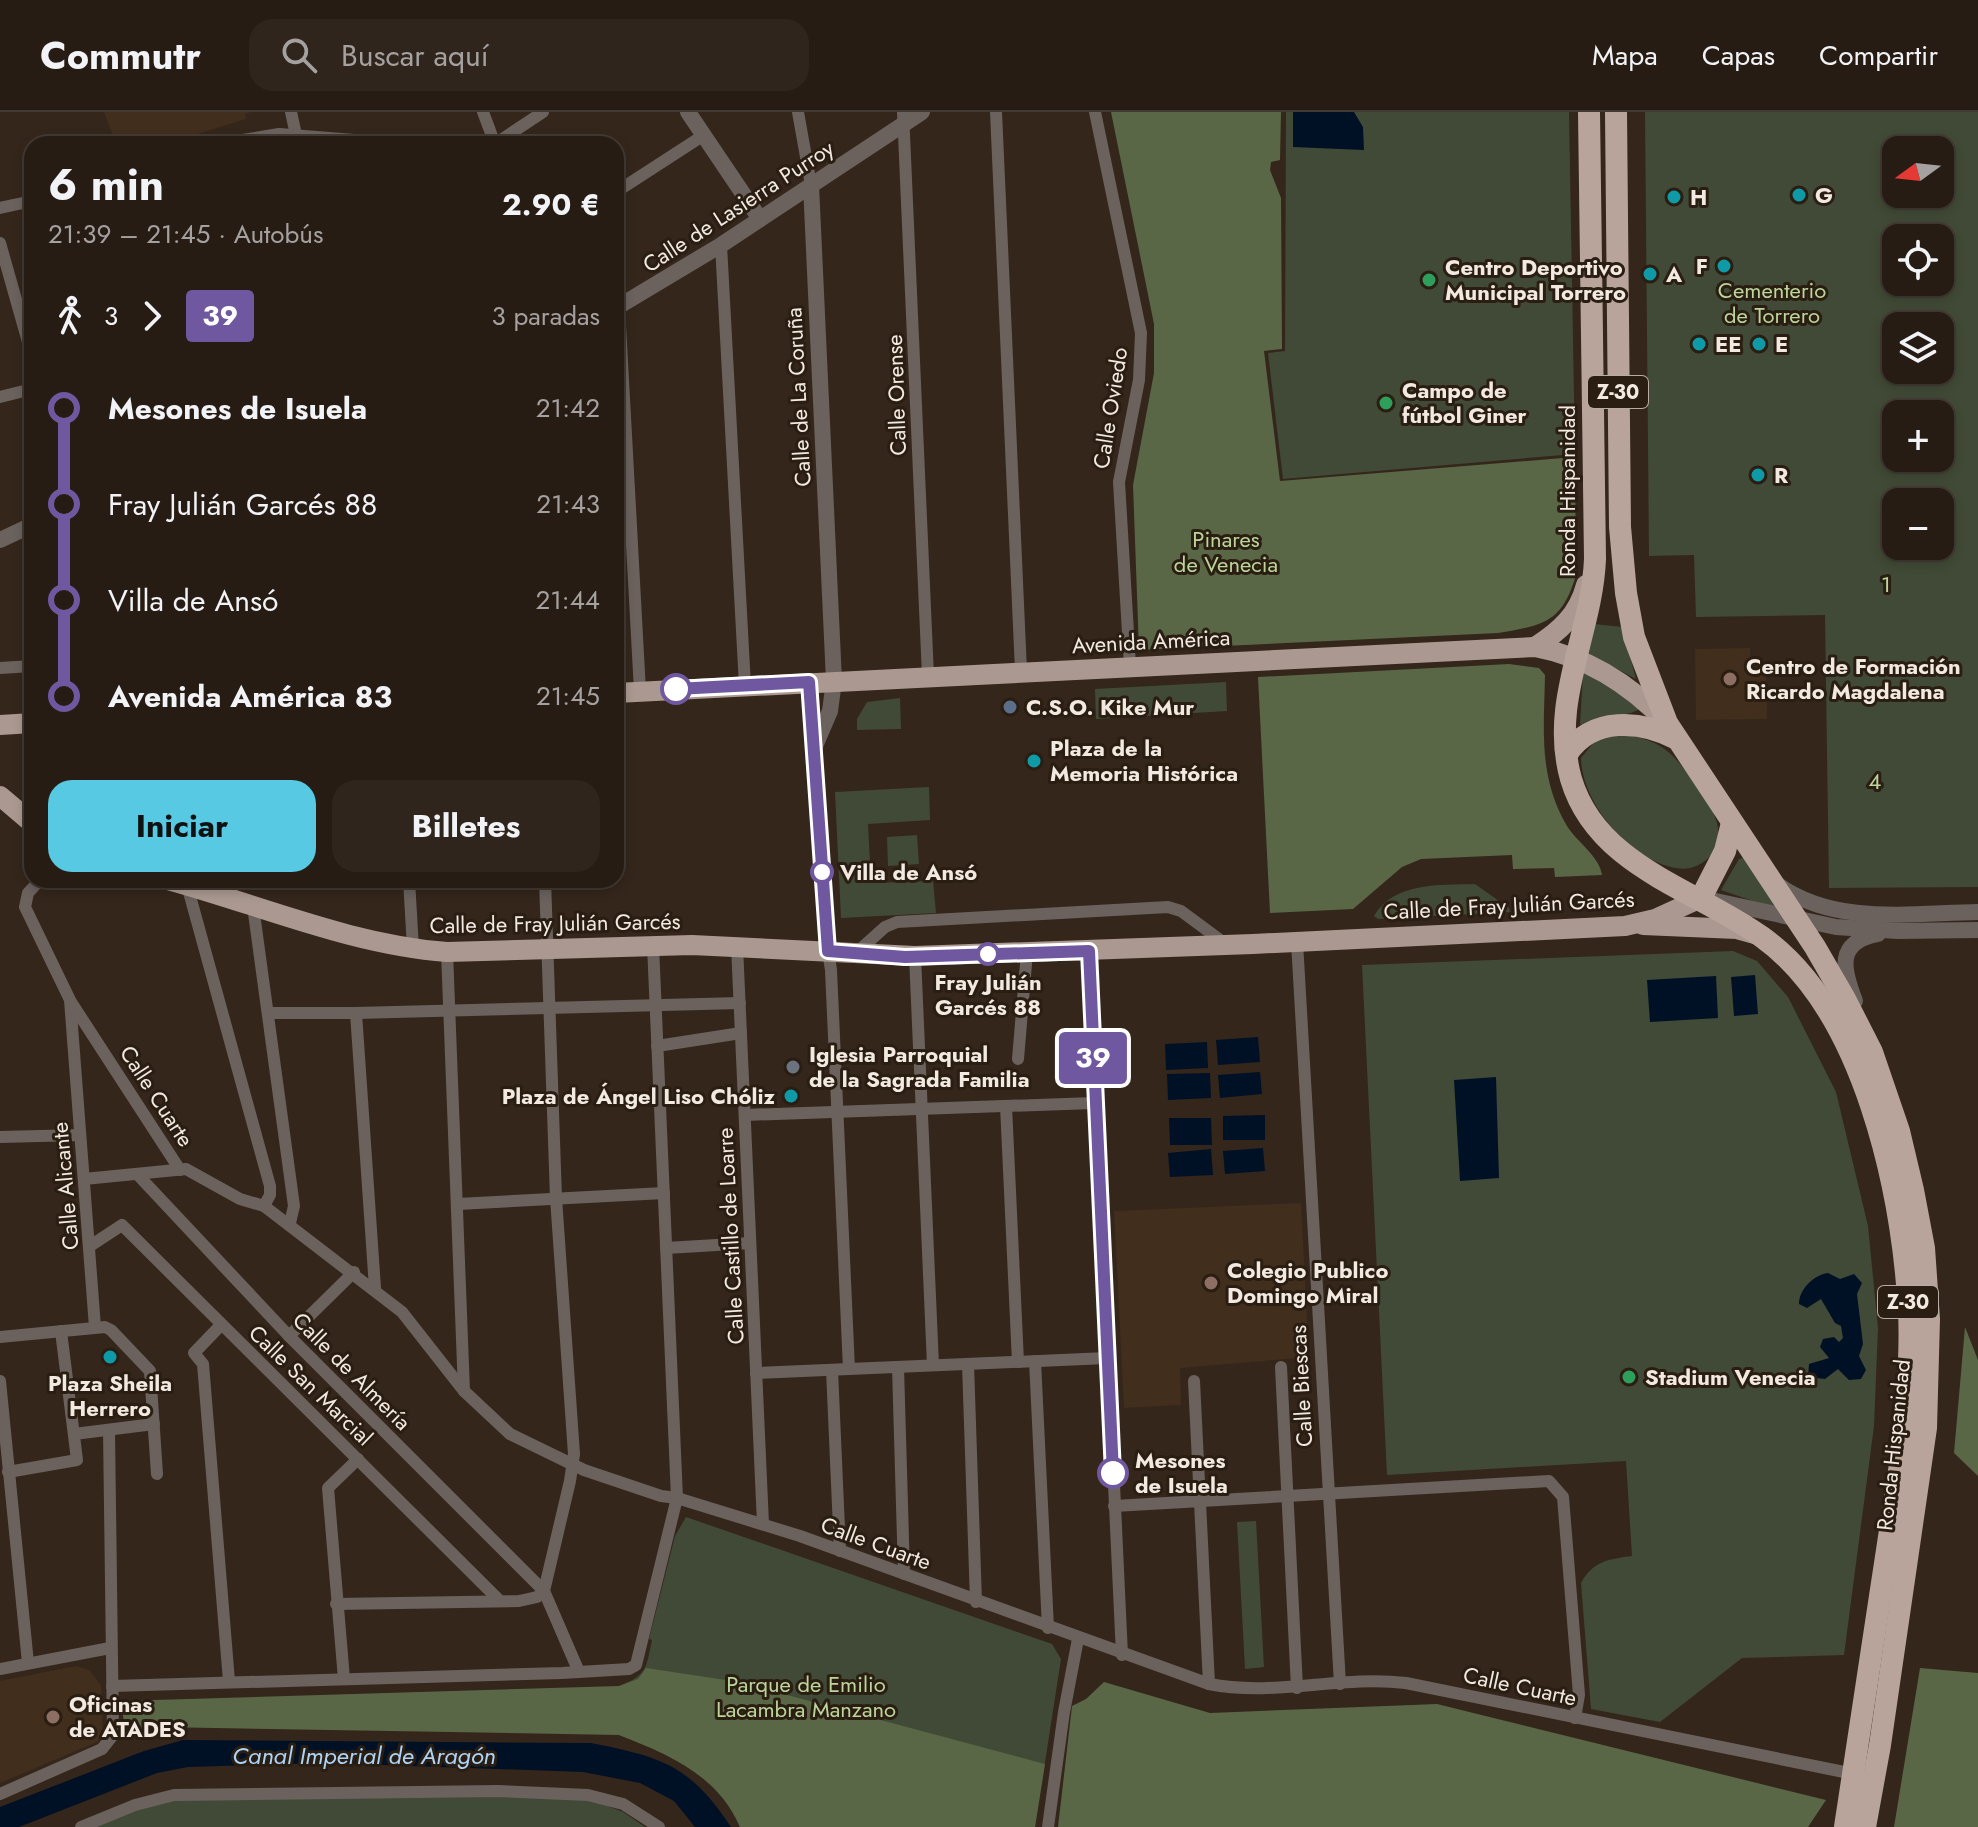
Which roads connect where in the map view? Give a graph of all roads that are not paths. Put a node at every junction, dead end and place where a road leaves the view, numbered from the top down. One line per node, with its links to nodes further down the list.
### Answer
1 (291, 112): 13 (street)
2 (483, 112): 14 (street)
3 (543, 112): 15 (street)
4 (688, 112): 12 (street)
5 (798, 112): 16 (street, Calle de La Coruña)
6 (922, 112): 11 (street, Calle de Lasierra Purroy)
7 (996, 112): 36 (street)
8 (1095, 112): 34 (street, Calle Oviedo)
9 (1589, 112): 30 (highway, Ronda Hispanidad / Z-30)
10 (1616, 112): 45 (highway, Ronda Hispanidad / Z-30)
11 (904, 118): 16 (street, Calle de Lasierra Purroy); 37 (street, Calle Orense)
12 (704, 135): 17 (street); 20 (street)
13 (296, 136)
14 (492, 136)
15 (507, 136)
16 (811, 185): 20 (street, Calle de Lasierra Purroy); 38 (street, Calle de La Coruña)
17 (624, 187)
18 (24, 203): 19 (street)
19 (0, 208)
20 (760, 219): 22 (street, Calle de Lasierra Purroy)
21 (0, 243): 24 (street)
22 (721, 245): 23 (street, Calle de Lasierra Purroy); 40 (street)
23 (624, 304)
24 (24, 328)
25 (24, 391): 26 (street)
26 (0, 397)
27 (624, 412): 41 (street)
28 (24, 531): 29 (street)
29 (0, 540)
30 (1595, 559): 31 (main road); 32 (highway, Ronda Hispanidad / Z-30)
31 (1535, 647): 32 (main road, Avenida América); 34 (main road, Avenida América)
32 (1574, 658): 45 (main road, Avenida América); 47 (highway, Ronda Hispanidad / Z-30)
33 (24, 666): 35 (street)
34 (1130, 666): 36 (main road, Avenida América)
35 (0, 668)
36 (1021, 671): 37 (main road, Avenida América)
37 (928, 676): 38 (main road, Avenida América)
38 (834, 681): 39 (main road, Avenida América); 46 (street, Calle de La Coruña)
39 (809, 682): 40 (main road, Avenida América); 46 (street)
40 (745, 686): 41 (main road, Avenida América)
41 (640, 691): 42 (main road, Avenida América)
42 (624, 692)
43 (24, 724): 44 (main road)
44 (0, 725)
45 (1672, 731): 47 (highway); 50 (highway, Ronda Hispanidad / Z-30)
46 (815, 746): 71 (street)
47 (1567, 754): 57 (highway, Ronda Hispanidad / Z-30)
48 (0, 796): 49 (main road)
49 (24, 816)
50 (1732, 823): 51 (highway, Ronda Hispanidad / Z-30); 57 (highway)
51 (1767, 877): 59 (street); 60 (highway, Ronda Hispanidad / Z-30)
52 (33, 888): 77 (street, Calle Alicante)
53 (180, 888): 101 (street)
54 (222, 888): 58 (main road, Calle de Fray Julián Garcés)
55 (409, 888): 69 (street)
56 (545, 888): 70 (street)
57 (1701, 898): 60 (street); 61 (main road, Calle de Fray Julián Garcés); 64 (highway, Ronda Hispanidad / Z-30)
58 (253, 906): 69 (main road, Calle de Fray Julián Garcés); 82 (street)
59 (1978, 912)
60 (1796, 920): 63 (street); 86 (highway, Ronda Hispanidad / Z-30)
61 (1636, 924): 64 (main road); 65 (main road, Calle de Fray Julián Garcés)
62 (1978, 930): 63 (street)
63 (1898, 931): 86 (street)
64 (1763, 937): 159 (highway, Ronda Hispanidad / Z-30)
65 (1297, 942): 67 (main road, Calle de Fray Julián Garcés); 133 (street, Calle Biescas)
66 (653, 945): 68 (main road, Calle de Fray Julián Garcés); 70 (main road, Calle de Fray Julián Garcés); 79 (street)
67 (1227, 945): 72 (main road, Calle de Fray Julián Garcés); 75 (street)
68 (737, 946): 71 (main road, Calle de Fray Julián Garcés); 78 (street, Calle Castillo de Loarre)
69 (413, 948): 73 (main road, Calle de Fray Julián Garcés)
70 (548, 949): 73 (main road, Calle de Fray Julián Garcés); 80 (street)
71 (828, 951): 75 (main road, Calle de Fray Julián Garcés); 91 (street)
72 (1089, 951): 74 (main road, Calle de Fray Julián Garcés); 88 (street)
73 (447, 952): 81 (street)
74 (1027, 952): 76 (main road, Calle de Fray Julián Garcés); 87 (street)
75 (855, 954): 76 (main road, Calle de Fray Julián Garcés)
76 (915, 956): 90 (street)
77 (70, 1000): 93 (street, Calle Alicante); 95 (street, Calle Cuarte)
78 (740, 1003): 79 (street); 84 (street, Calle Castillo de Loarre)
79 (656, 1007): 80 (street); 85 (street)
80 (548, 1009): 81 (street); 99 (street)
81 (449, 1011): 83 (street); 100 (street)
82 (268, 1013): 83 (street); 102 (street)
83 (356, 1013): 107 (street)
84 (741, 1033): 85 (street); 92 (street, Calle Castillo de Loarre)
85 (657, 1046): 98 (street)
86 (1872, 1052): 159 (highway, Ronda Hispanidad / Z-30)
87 (1018, 1059)
88 (1094, 1103): 89 (street); 113 (street)
89 (1006, 1106): 90 (street); 115 (street)
90 (922, 1109): 91 (street); 117 (street)
91 (838, 1112): 92 (street); 120 (street)
92 (745, 1115): 103 (street, Calle Castillo de Loarre)
93 (80, 1135): 94 (street); 97 (street, Calle Alicante)
94 (0, 1137)
95 (180, 1170): 96 (street); 101 (street, Calle Cuarte)
96 (137, 1174): 97 (street); 111 (street, Calle de Almería)
97 (84, 1179): 104 (street, Calle Alicante)
98 (664, 1193): 99 (street); 105 (street)
99 (556, 1198): 100 (street); 130 (street)
100 (458, 1204): 125 (street)
101 (264, 1206): 102 (street, Calle Cuarte)
102 (290, 1223): 106 (street, Calle Cuarte)
103 (750, 1243): 105 (street); 122 (street, Calle Castillo de Loarre)
104 (90, 1246): 108 (street, Calle San Marcial); 109 (street, Calle Alicante)
105 (666, 1248): 135 (street)
106 (354, 1272): 107 (street, Calle Cuarte); 111 (street)
107 (375, 1288): 125 (street, Calle Cuarte)
108 (221, 1325): 129 (street, Calle San Marcial); 153 (street)
109 (95, 1327): 110 (street); 126 (street)
110 (61, 1331): 112 (street); 128 (street)
111 (289, 1336): 141 (street, Calle de Almería)
112 (0, 1337)
113 (1107, 1358): 114 (street); 137 (street)
114 (1035, 1361): 115 (street); 145 (street)
115 (1018, 1362): 116 (street)
116 (968, 1364): 117 (street); 143 (street)
117 (933, 1365): 118 (street)
118 (898, 1367): 120 (street); 140 (street)
119 (1281, 1367): 134 (street)
120 (849, 1369): 121 (street)
121 (832, 1370): 122 (street); 139 (street)
122 (756, 1373): 138 (street, Calle Castillo de Loarre)
123 (0, 1381): 131 (street)
124 (1194, 1381): 136 (street)
125 (464, 1391): 130 (street, Calle Cuarte)
126 (154, 1424): 127 (street); 132 (street)
127 (109, 1430): 128 (street); 147 (street)
128 (74, 1434): 131 (street)
129 (358, 1459): 142 (street, Calle San Marcial); 144 (street)
130 (572, 1464): 135 (street, Calle Cuarte); 141 (street)
131 (8, 1472): 149 (street)
132 (157, 1474)
133 (1327, 1492): 134 (street); 155 (street, Calle Biescas); 158 (street)
134 (1287, 1496): 136 (street); 157 (street)
135 (677, 1498): 138 (street, Calle Cuarte); 151 (street)
136 (1200, 1501): 137 (street); 154 (street)
137 (1114, 1506): 148 (street)
138 (763, 1524): 139 (street, Calle Cuarte)
139 (840, 1551): 140 (street, Calle Cuarte)
140 (904, 1574): 143 (street, Calle Cuarte)
141 (544, 1591): 142 (street); 151 (street)
142 (500, 1601): 144 (street)
143 (976, 1602): 145 (street, Calle Cuarte)
144 (336, 1604): 152 (street)
145 (1048, 1628): 146 (street, Calle Cuarte)
146 (1078, 1639): 148 (street, Calle Cuarte); 163 (street)
147 (110, 1648): 149 (street); 156 (street)
148 (1122, 1655): 154 (street, Calle Cuarte)
149 (28, 1663): 150 (street)
150 (0, 1669)
151 (579, 1672): 152 (street)
152 (344, 1679): 153 (street)
153 (229, 1681): 156 (street)
154 (1209, 1684): 157 (street, Calle Cuarte)
155 (1340, 1684): 157 (street, Calle Cuarte); 158 (street, Calle Cuarte)
156 (112, 1686): 160 (street)
157 (1297, 1688)
158 (1575, 1718): 159 (street, Calle Cuarte)
159 (1865, 1773): 164 (highway, Ronda Hispanidad / Z-30); 165 (highway, Ronda Hispanidad / Z-30)
160 (0, 1794)
161 (81, 1827): 162 (street)
162 (659, 1827)
163 (1048, 1827)
164 (1845, 1827)
165 (1865, 1827)

